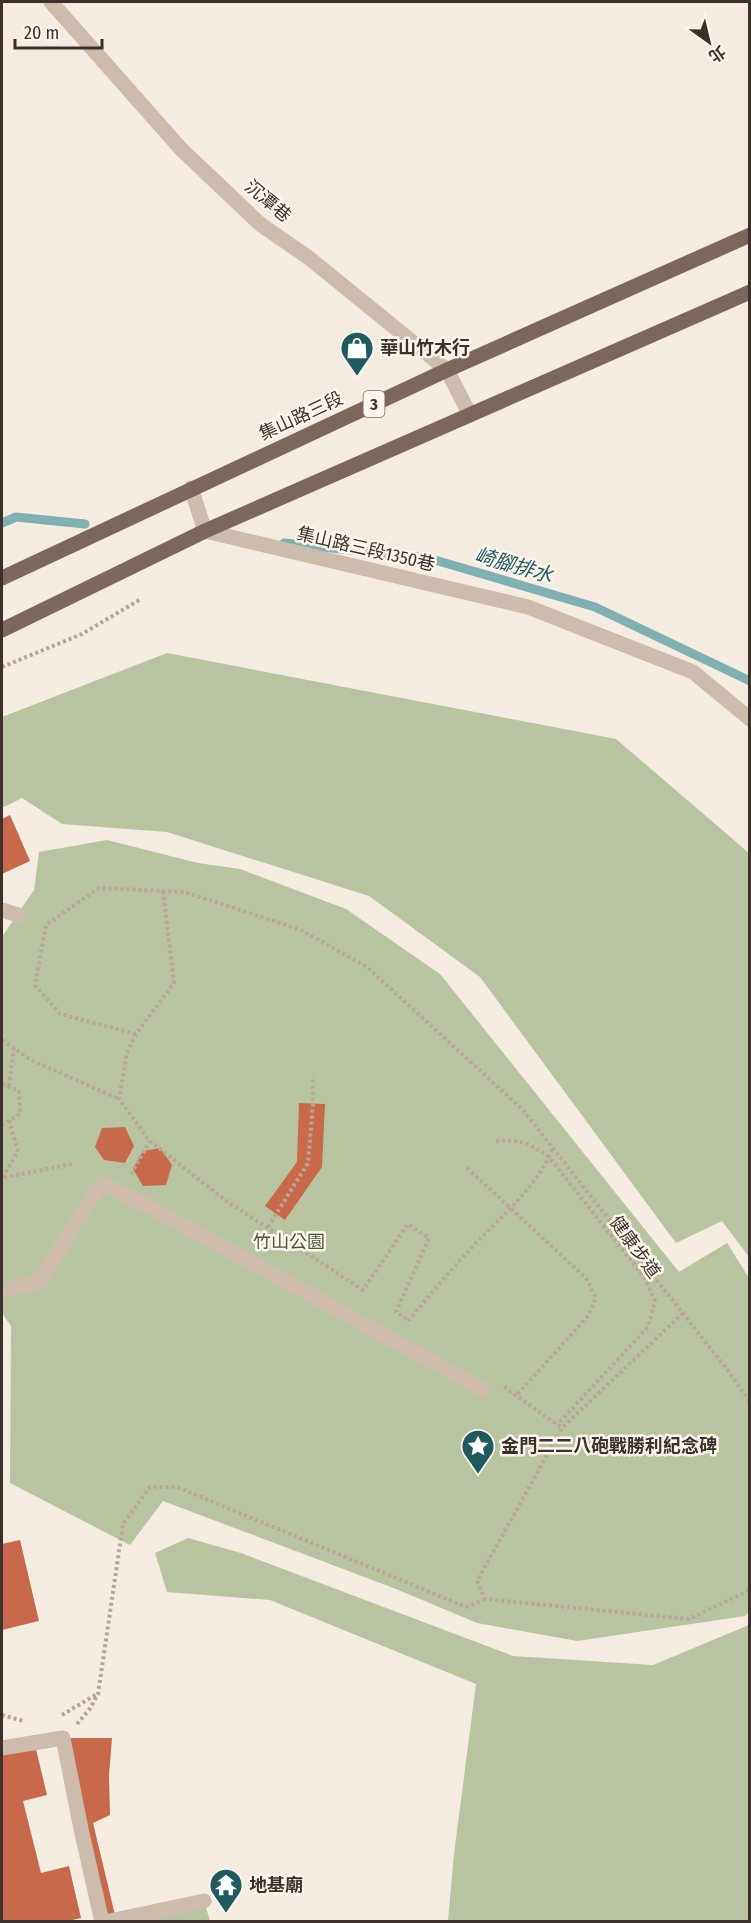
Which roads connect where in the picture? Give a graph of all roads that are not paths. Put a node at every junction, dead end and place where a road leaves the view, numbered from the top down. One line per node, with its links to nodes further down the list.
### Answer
1 (51, 2): 4 (street, 沉潭巷)
2 (750, 235): 4 (main road, 集山路三段 / 3)
3 (750, 292): 5 (main road)
4 (447, 370): 5 (street, 沉潭巷); 6 (main road, 集山路三段 / 3)
5 (470, 415): 7 (main road)
6 (191, 488): 7 (street); 8 (main road, 集山路三段 / 3)
7 (205, 531): 9 (main road); 10 (street, 集山路三段1350巷)
8 (2, 578)
9 (2, 630)
10 (750, 719)
11 (2, 910): 12 (street)
12 (18, 915)
13 (3, 1286): 14 (street)
14 (482, 1389)
15 (2, 1749): 17 (street)
16 (204, 1900): 17 (street)
17 (104, 1922)

